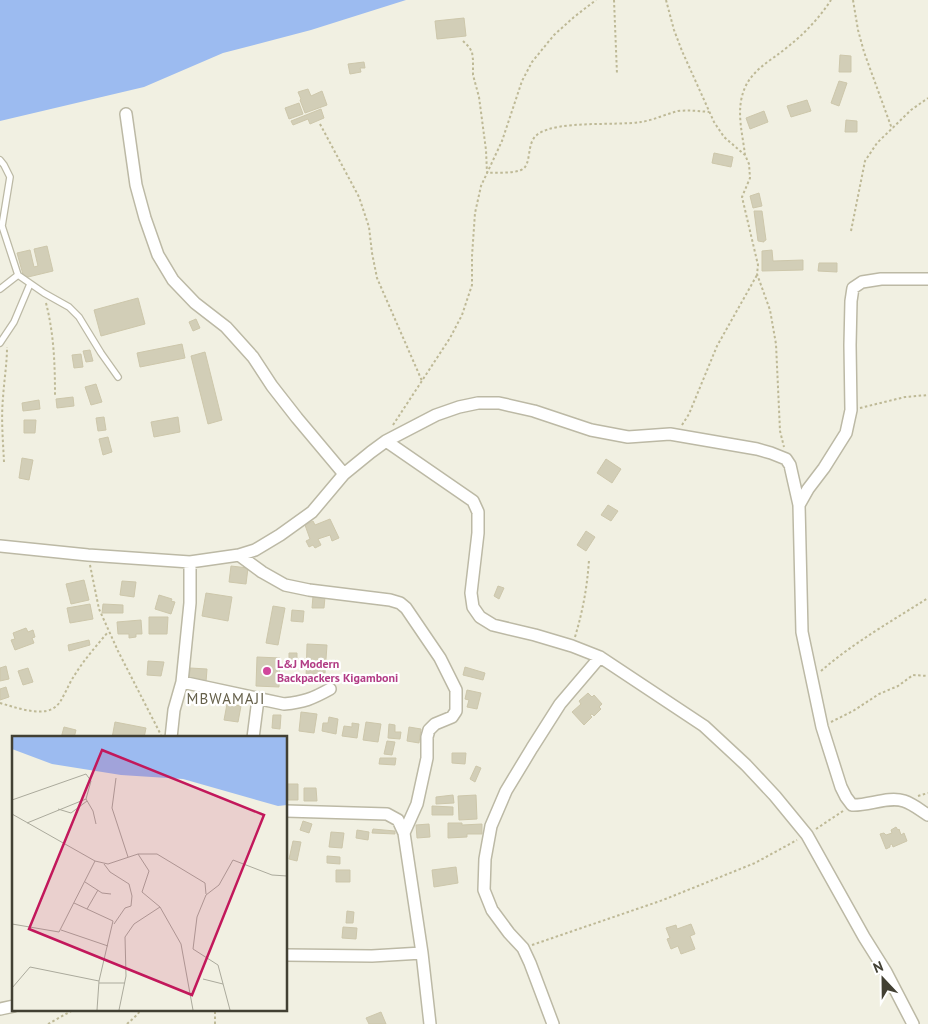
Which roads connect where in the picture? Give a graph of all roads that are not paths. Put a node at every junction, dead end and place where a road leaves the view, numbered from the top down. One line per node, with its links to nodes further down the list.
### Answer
1 (126, 114): 10 (street)
2 (0, 160): 3 (lane)
3 (18, 276): 5 (lane); 6 (lane)
4 (928, 279): 11 (street)
5 (30, 284): 7 (lane); 8 (lane)
6 (0, 289)
7 (0, 343)
8 (118, 377)
9 (386, 441): 10 (street); 11 (street); 15 (street)
10 (344, 474): 13 (street)
11 (799, 505): 22 (street)
12 (0, 546): 14 (street)
13 (239, 555): 14 (street); 23 (street)
14 (190, 562): 16 (street)
15 (600, 657): 27 (street); 28 (street)
16 (182, 682): 18 (street); 19 (street)
17 (330, 689): 18 (street)
18 (258, 699): 20 (street)
19 (170, 736)
20 (253, 736)
21 (288, 811): 23 (street)
22 (928, 815)
23 (404, 833): 24 (street)
24 (422, 953): 25 (street); 26 (street)
25 (288, 955)
26 (430, 1024)
27 (553, 1024)
28 (913, 1024)

